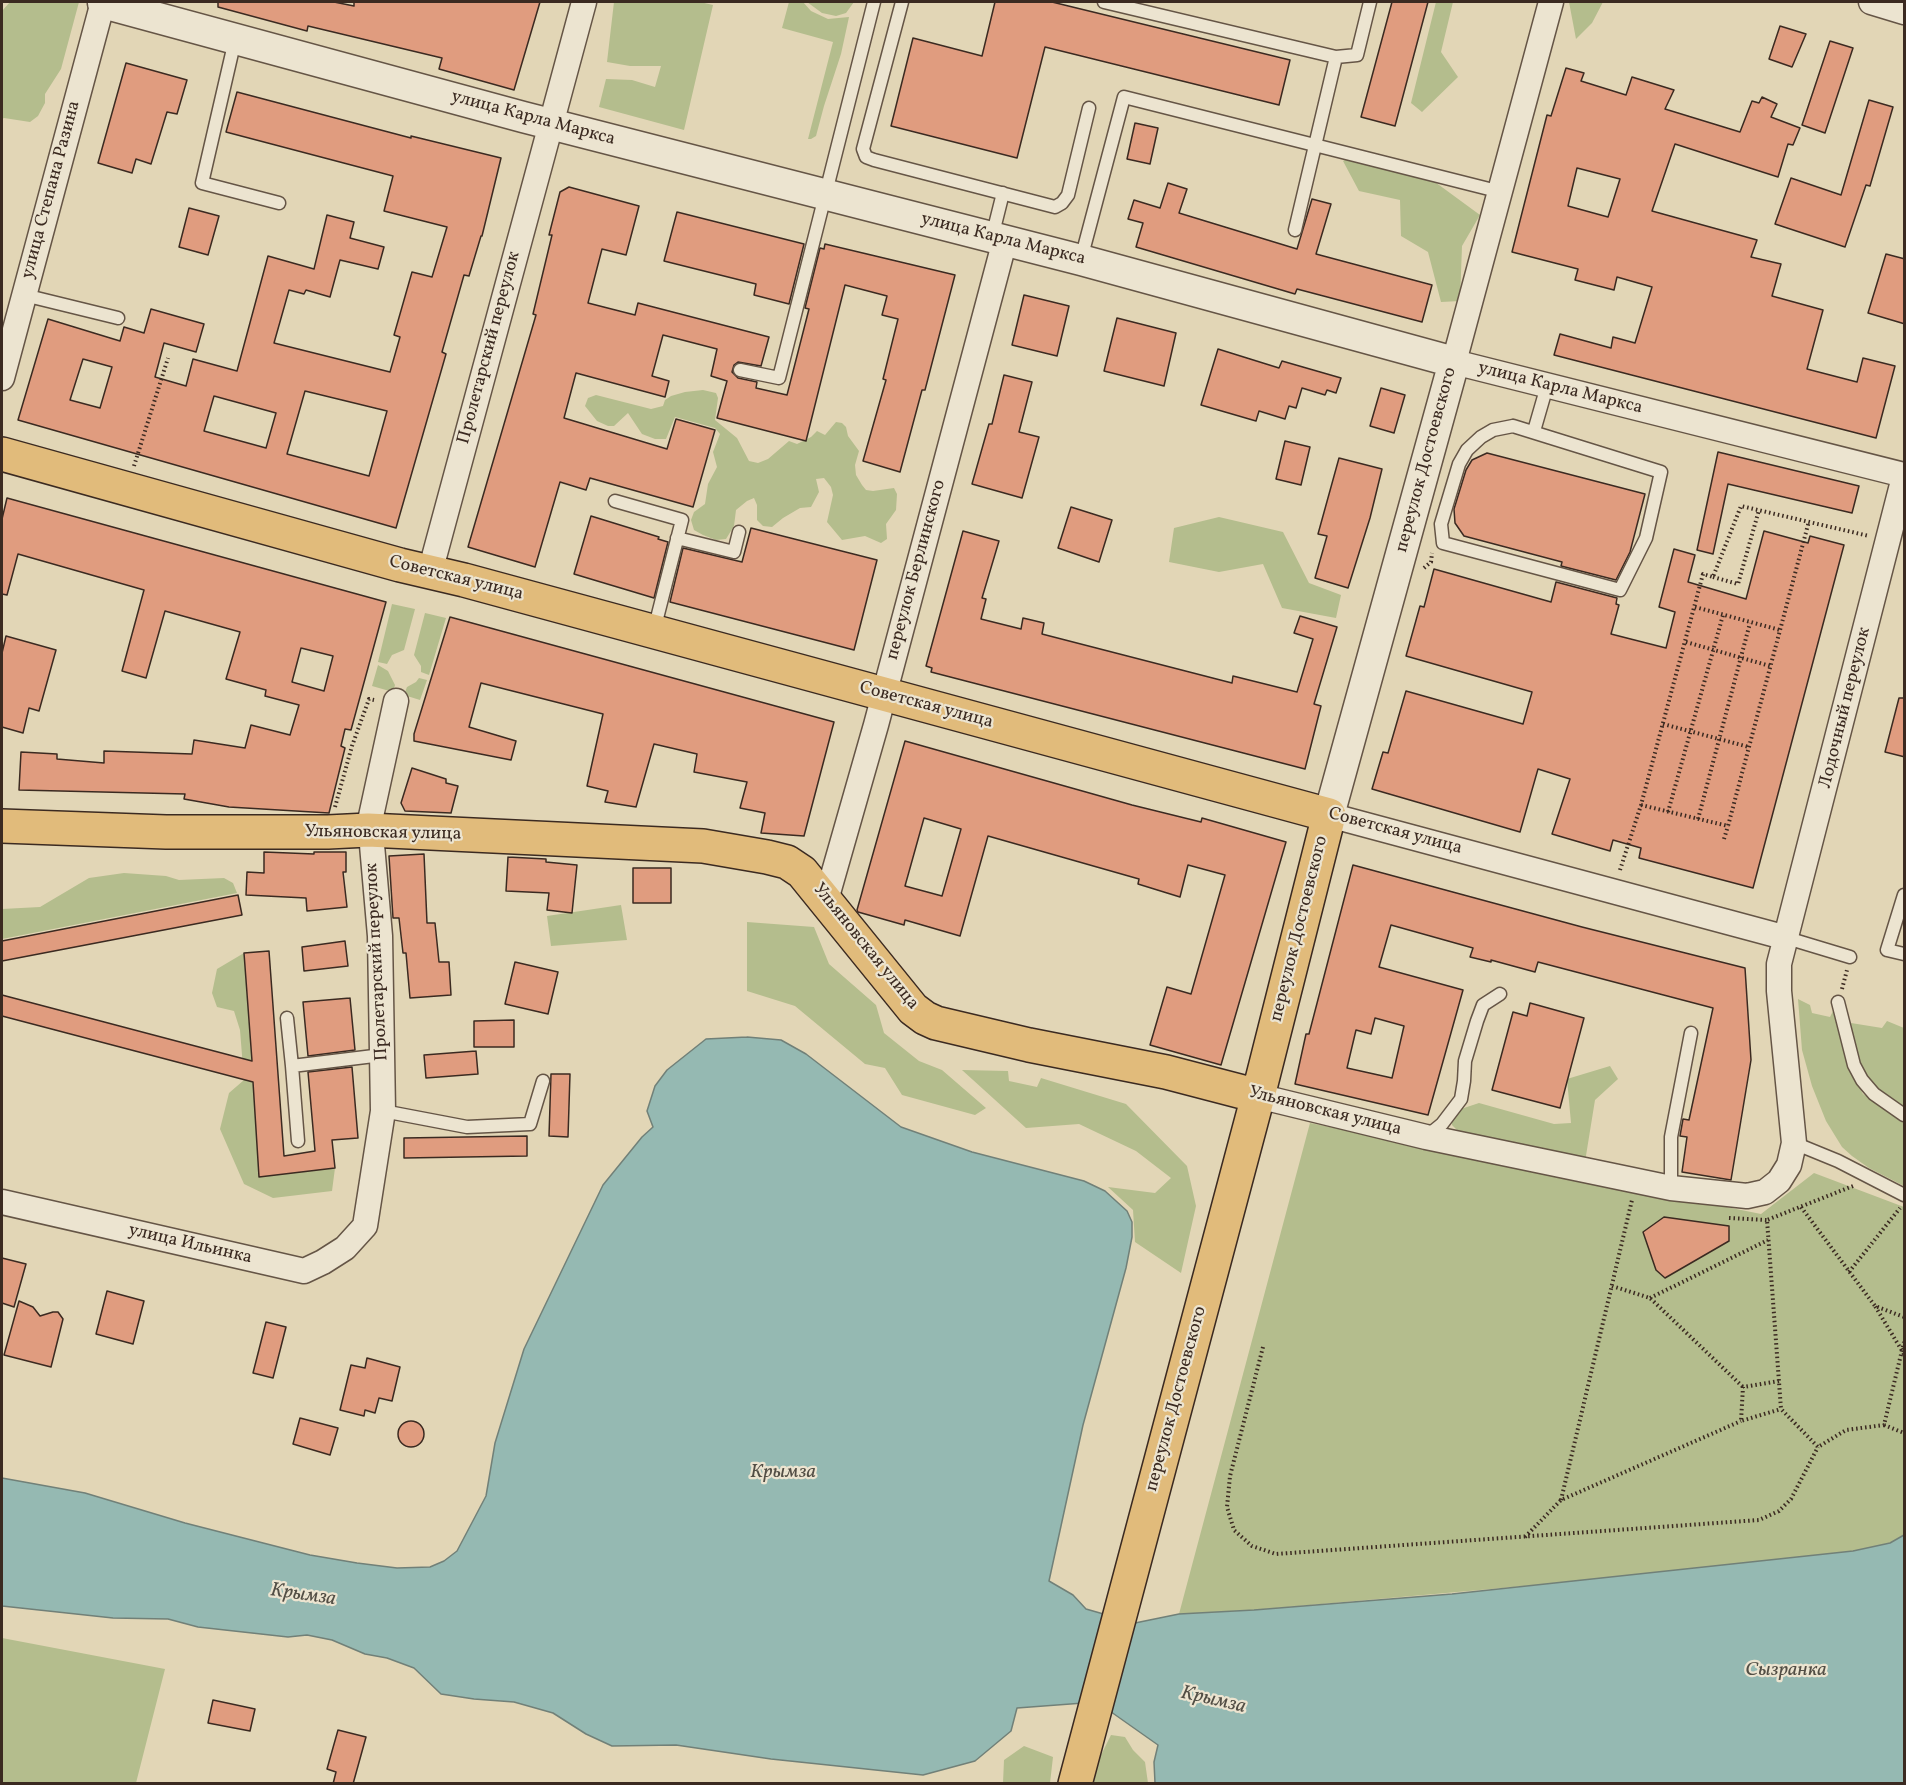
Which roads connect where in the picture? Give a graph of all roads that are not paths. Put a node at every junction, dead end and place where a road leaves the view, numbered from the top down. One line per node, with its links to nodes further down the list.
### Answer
1 (103, 2): 9 (street, улица Карла Маркса); 23 (street, улица Степана Разина)
2 (584, 2): 14 (street, Пролетарский переулок)
3 (874, 2): 18 (lane)
4 (902, 2): 17 (lane)
5 (1104, 2): 12 (lane)
6 (1370, 2): 12 (lane)
7 (1551, 2): 16 (street, переулок Достоевского)
8 (1871, 2): 10 (street)
9 (134, 6): 11 (street, улица Карла Маркса)
10 (1905, 12)
11 (235, 39): 14 (street, улица Карла Маркса); 19 (lane)
12 (1336, 57): 15 (lane)
13 (1089, 108): 17 (lane)
14 (550, 124): 18 (street, улица Карла Маркса); 35 (street, Пролетарский переулок)
15 (1316, 145): 16 (lane); 20 (lane); 22 (lane)
16 (1501, 192): 25 (street, переулок Достоевского)
17 (1004, 193): 21 (lane)
18 (824, 195): 21 (street, улица Карла Маркса); 26 (lane)
19 (279, 203)
20 (1295, 230)
21 (999, 239): 22 (street, улица Карла Маркса); 37 (street, переулок Берлинского)
22 (1081, 260): 25 (street, улица Карла Маркса)
23 (24, 295): 24 (lane); 27 (street, улица Степана Разина)
24 (118, 318)
25 (1454, 362): 28 (street, улица Карла Маркса); 39 (street, переулок Достоевского)
26 (740, 370)
27 (2, 378)
28 (1547, 386): 29 (lane); 31 (street, улица Карла Маркса)
29 (1534, 431): 29 (lane)
30 (2, 454): 35 (main road, Советская улица)
31 (1905, 476): 44 (street, Лодочный переулок)
32 (615, 501): 34 (lane)
33 (739, 532): 34 (lane)
34 (677, 538): 36 (lane)
35 (430, 572): 36 (main road, Советская улица)
36 (653, 631): 37 (main road, Советская улица)
37 (884, 695): 39 (main road, Советская улица); 43 (street, переулок Берлинского)
38 (396, 701): 41 (street, Пролетарский переулок)
39 (1329, 814): 44 (street, Советская улица); 54 (main road, переулок Достоевского)
40 (2, 826): 41 (main road, Ульяновская улица)
41 (368, 830): 43 (main road, Ульяновская улица); 51 (street, Пролетарский переулок)
42 (1905, 895): 45 (lane)
43 (826, 900): 54 (main road, Ульяновская улица)
44 (1787, 939): 46 (lane, Советская улица); 59 (street, Лодочный переулок)
45 (1905, 954)
46 (1850, 957)
47 (1500, 994): 57 (lane)
48 (1838, 1002): 56 (lane)
49 (287, 1018): 52 (lane)
50 (1691, 1033): 60 (lane)
51 (382, 1055): 52 (lane); 55 (street, Пролетарский переулок)
52 (292, 1066): 58 (lane)
53 (543, 1081): 55 (lane)
54 (1258, 1096): 57 (street, Ульяновская улица); 64 (main road, переулок Достоевского)
55 (383, 1111): 63 (street, Пролетарский переулок)
56 (1905, 1115)
57 (1426, 1137): 60 (street, Ульяновская улица)
58 (298, 1141)
59 (1794, 1143): 60 (street, Ульяновская улица); 61 (lane)
60 (1671, 1188)
61 (1905, 1196)
62 (2, 1202): 63 (street, улица Ильинка)
63 (365, 1226)
64 (1075, 1784)

